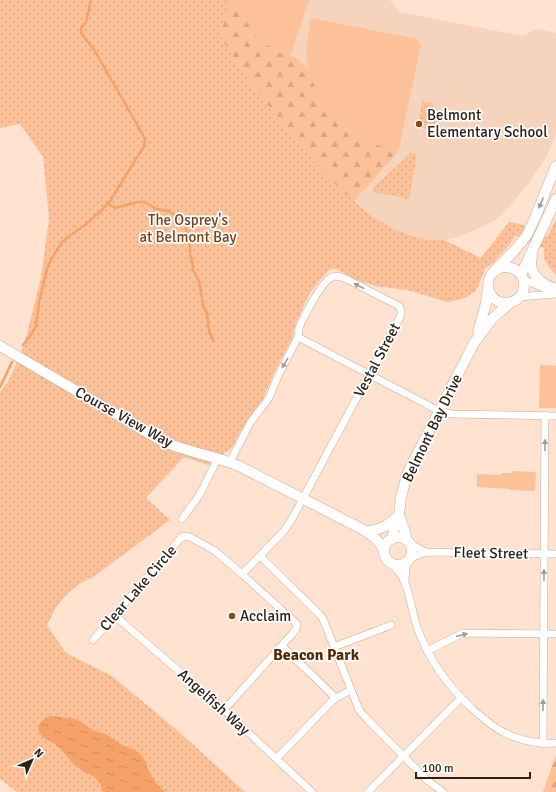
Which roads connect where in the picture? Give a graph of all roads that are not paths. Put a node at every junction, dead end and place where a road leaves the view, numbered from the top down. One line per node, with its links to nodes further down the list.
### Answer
1 (556, 166): 4 (street, Belmont Bay Drive, one-way to 4)
2 (556, 199): 3 (street)
3 (534, 248): 5 (street); 7 (street)
4 (496, 270): 5 (street); 6 (street, Belmont Bay Drive)
5 (522, 277): 7 (street); 8 (street)
6 (488, 288): 8 (street); 10 (street, Belmont Bay Drive)
7 (556, 292): 8 (street)
8 (515, 299): 10 (street, Belmont Bay Drive)
9 (298, 337): 12 (street); 12 (street, Vestal Street, one-way to 9); 17 (street, Vestal Street, one-way to 17)
10 (474, 343): 13 (street, Belmont Bay Drive)
11 (0, 346): 16 (street, Course View Way)
12 (369, 374): 13 (street); 18 (street, Vestal Street)
13 (439, 411): 14 (street); 19 (street, Belmont Bay Drive)
14 (545, 415): 15 (street); 26 (street, one-way to 14)
15 (556, 416)
16 (218, 458): 17 (street, Course View Way); 20 (street)
17 (230, 462): 18 (street, Course View Way)
18 (303, 498): 21 (street, Course View Way); 28 (street)
19 (399, 515): 21 (street); 22 (street, Belmont Bay Drive); 23 (street, Belmont Bay Drive)
20 (182, 519)
21 (366, 530): 22 (street, Course View Way); 24 (street, Course View Way)
22 (391, 539): 23 (street); 24 (street, Belmont Bay Drive)
23 (409, 542): 25 (street, Fleet Street); 29 (street, Belmont Bay Drive)
24 (384, 551): 30 (street, Belmont Bay Drive)
25 (426, 552): 26 (street, Fleet Street); 29 (street, Fleet Street)
26 (544, 554): 27 (street, Fleet Street); 35 (street, one-way to 26)
27 (556, 554)
28 (260, 556): 31 (street); 39 (street)
29 (409, 560): 30 (street); 32 (street, Belmont Bay Drive)
30 (391, 563): 32 (street, Belmont Bay Drive)
31 (242, 574): 33 (street, Clear Lake Circle); 38 (street, Clear Lake Circle)
32 (405, 582): 40 (street, Belmont Bay Drive)
33 (114, 615): 37 (street, Clear Lake Circle); 44 (street, Angelfish Way)
34 (392, 625): 39 (street)
35 (544, 634): 36 (street); 40 (street, one-way to 35); 46 (street, one-way to 35)
36 (556, 634)
37 (93, 640)
38 (282, 646): 42 (street); 44 (street, Clear Lake Circle)
39 (334, 647): 41 (street)
40 (427, 651): 43 (street, Belmont Bay Drive)
41 (351, 690): 42 (street); 47 (street)
42 (336, 698): 48 (street)
43 (461, 698): 46 (street, Belmont Bay Drive); 47 (street)
44 (224, 710): 48 (street, Angelfish Way)
45 (556, 743): 46 (street, Belmont Bay Drive)
46 (543, 744)
47 (403, 756): 50 (street); 51 (street)
48 (276, 758): 49 (street, Angelfish Way)
49 (312, 792)
50 (368, 792)
51 (443, 792)

